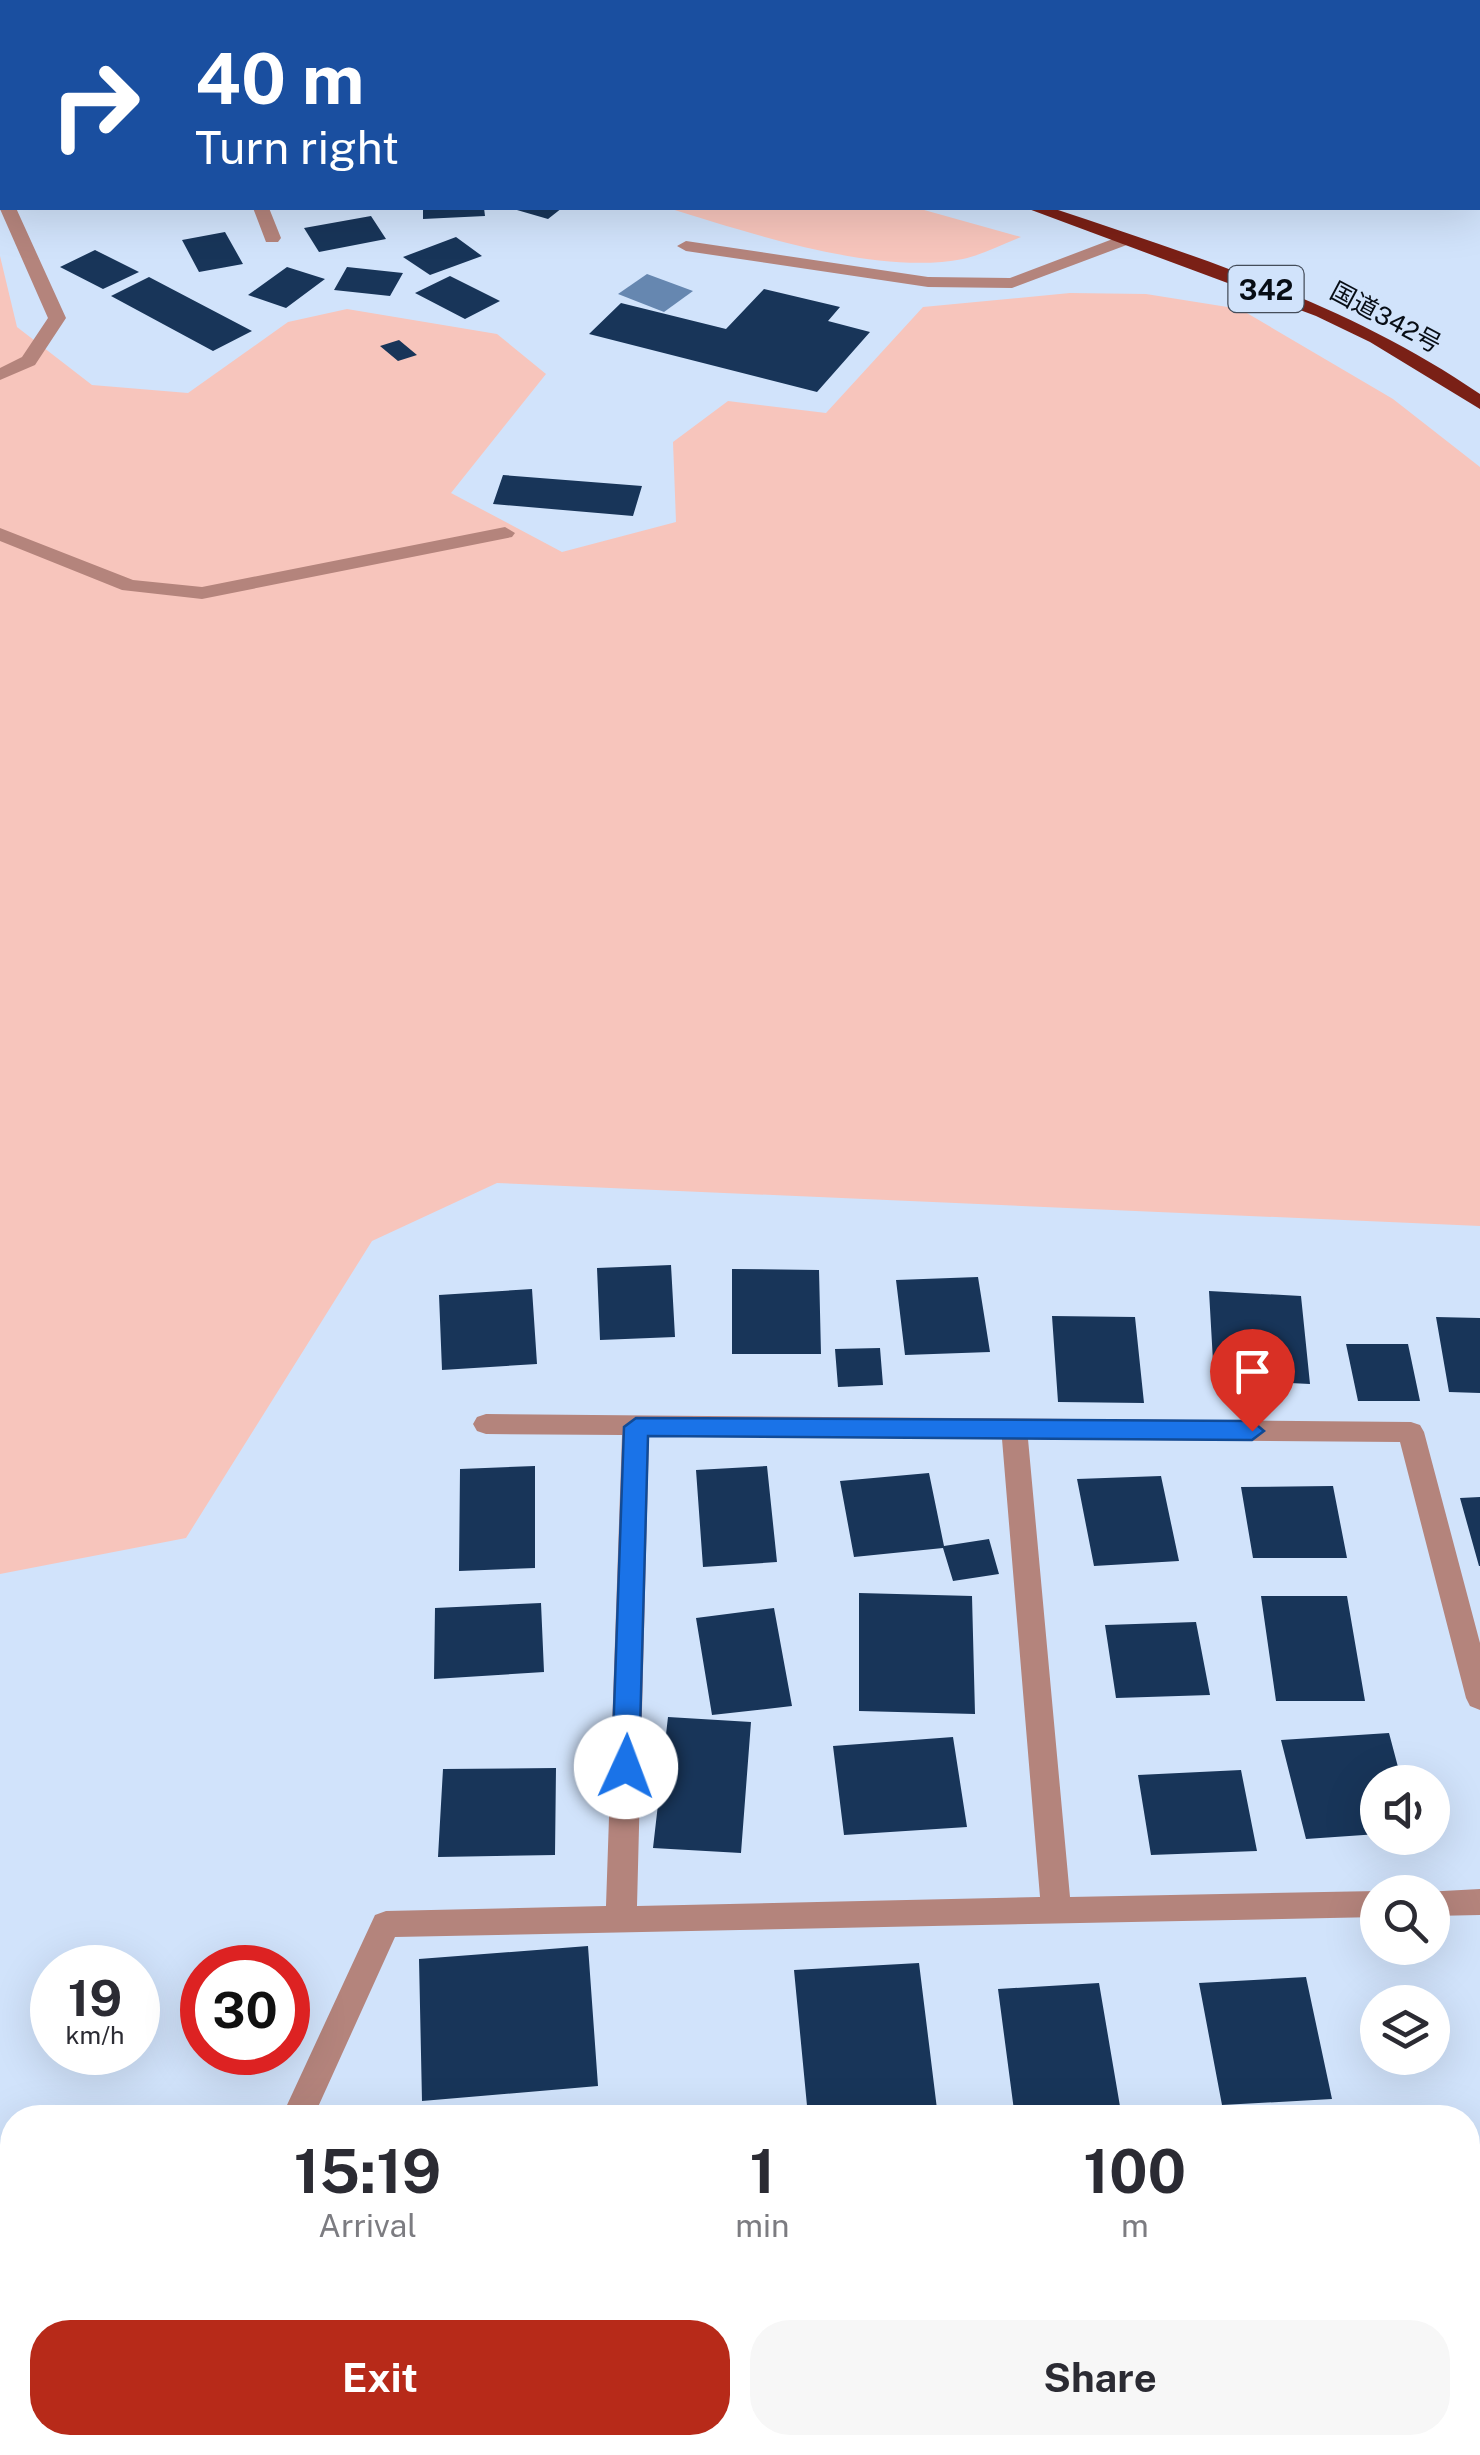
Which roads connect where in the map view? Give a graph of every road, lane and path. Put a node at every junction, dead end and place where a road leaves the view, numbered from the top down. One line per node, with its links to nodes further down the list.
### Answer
1 (9, 210): 7 (street)
2 (262, 210): 4 (street)
3 (1042, 210): 5 (highway, 国道342号 / 342)
4 (272, 238)
5 (1126, 240): 6 (street); 8 (highway, 国道342号 / 342)
6 (686, 246)
7 (0, 376)
8 (1480, 403)
9 (504, 533): 10 (street)
10 (0, 534)
11 (486, 1424): 12 (street)
12 (636, 1427): 13 (street); 19 (street)
13 (1014, 1428): 14 (street); 18 (street)
14 (1480, 1698)
15 (1480, 1902): 16 (street)
16 (1450, 1903)
17 (1360, 1904): 18 (street)
18 (1056, 1911): 19 (street)
19 (621, 1918): 20 (street)
20 (302, 2105)

